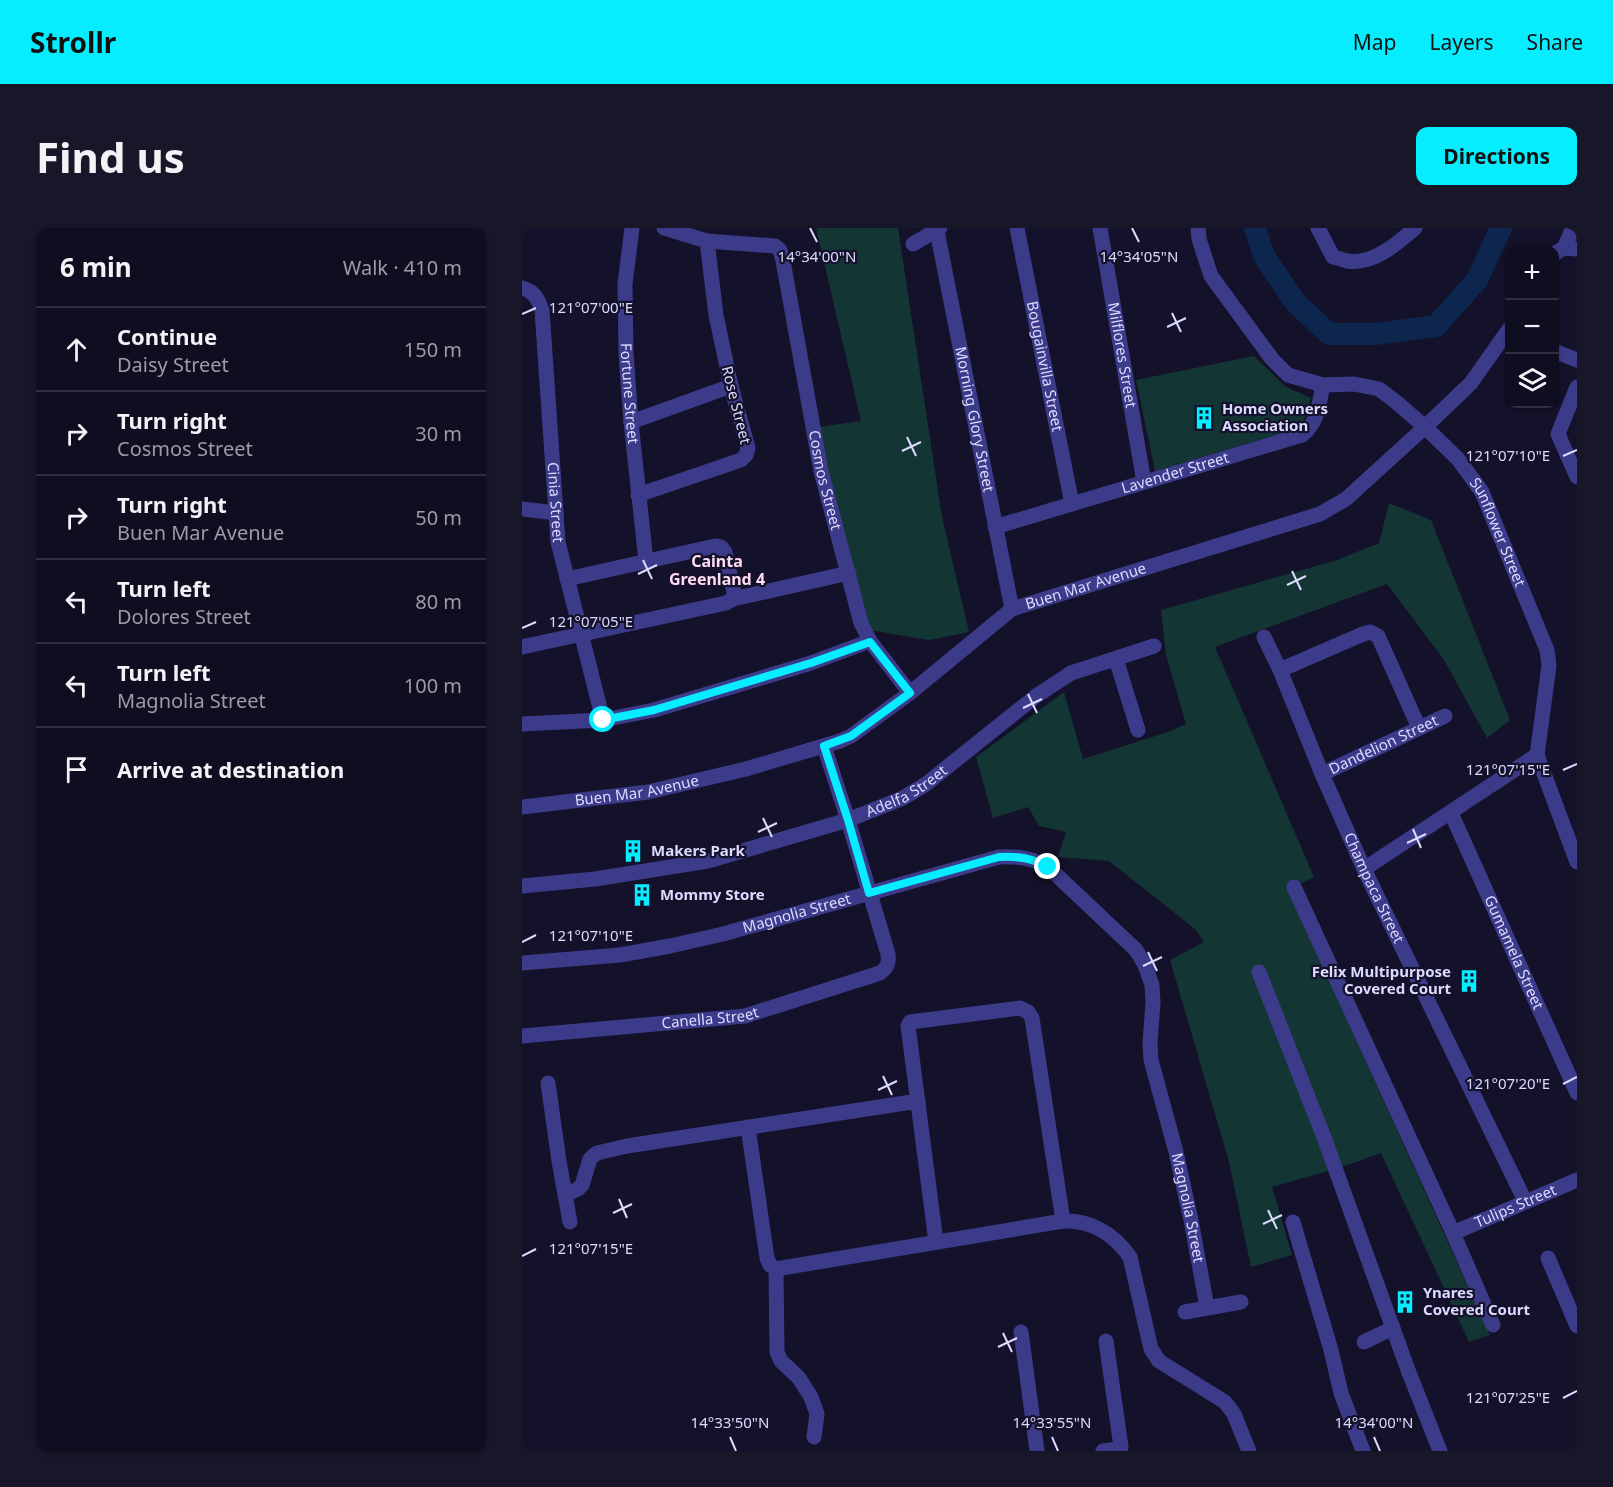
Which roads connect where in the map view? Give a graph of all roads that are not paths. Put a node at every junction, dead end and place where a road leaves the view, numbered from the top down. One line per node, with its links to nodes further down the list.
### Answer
1 (632, 228): 20 (street, Fortune Street)
2 (664, 228): 10 (street)
3 (1017, 228): 25 (street, Bougainvilla Street)
4 (1100, 228): 23 (street, Milflores Street)
5 (1198, 228): 17 (street, Sunflower Street)
6 (1415, 228): 9 (street)
7 (1573, 228): 12 (street)
8 (938, 229): 11 (street); 28 (street, Morning Glory Street)
9 (1323, 230)
10 (707, 241): 18 (street, Rose Street); 30 (street, Cosmos Street)
11 (913, 244)
12 (1565, 250)
13 (522, 288): 27 (street, Cinia Street)
14 (1505, 337): 21 (street, Buen Mar Avenue)
15 (1559, 353): 16 (street)
16 (1577, 360)
17 (1323, 384): 21 (street, Sunflower Street); 23 (street, Lavender Street)
18 (731, 386): 20 (street); 24 (street, Rose Street)
19 (1577, 387): 22 (street)
20 (631, 422): 24 (street, Fortune Street)
21 (1425, 427): 33 (street, Buen Mar Avenue); 48 (street, Sunflower Street)
22 (1577, 477)
23 (1144, 482): 25 (street, Lavender Street)
24 (638, 495): 29 (street, Fortune Street)
25 (1072, 504): 28 (street, Lavender Street)
26 (522, 509): 27 (street)
27 (556, 513): 31 (street, Cinia Street)
28 (995, 527): 33 (street, Morning Glory Street)
29 (646, 561): 31 (street); 32 (street)
30 (849, 573): 32 (street); 36 (street, Cosmos Street)
31 (567, 579): 34 (street, Cinia Street)
32 (733, 599): 34 (street)
33 (1012, 609): 41 (street, Buen Mar Avenue)
34 (581, 634): 38 (street); 43 (street, Cinia Street)
35 (1264, 637): 40 (street, Champaca Street)
36 (870, 642): 41 (street, Cosmos Street); 43 (street)
37 (1154, 646): 39 (street, Adelfa Street)
38 (522, 647)
39 (1116, 659): 46 (street); 52 (street, Adelfa Street)
40 (1280, 670): 45 (street); 49 (street, Champaca Street)
41 (910, 693): 47 (street, Buen Mar Avenue)
42 (1444, 716): 45 (street, Dandelion Street)
43 (603, 720): 44 (street)
44 (522, 724)
45 (1419, 728): 49 (street, Dandelion Street)
46 (1138, 730)
47 (824, 746): 50 (street, Buen Mar Avenue); 52 (street)
48 (1537, 755): 51 (street); 53 (street, Sunflower Street)
49 (1322, 774): 54 (street, Champaca Street)
50 (522, 807)
51 (1451, 813): 54 (street); 62 (street, Gumamela Street)
52 (848, 820): 55 (street, Adelfa Street); 57 (street)
53 (1577, 862)
54 (1364, 869): 67 (street, Champaca Street)
55 (522, 886)
56 (1294, 887): 71 (street)
57 (869, 893): 58 (street, Magnolia Street); 60 (street, Canella Street); 76 (street, Magnolia Street)
58 (522, 963)
59 (1259, 972): 80 (street)
60 (522, 1036)
61 (548, 1083): 66 (street)
62 (1577, 1093)
63 (918, 1101): 64 (street); 68 (street); 72 (street)
64 (748, 1127): 66 (street); 74 (street)
65 (1577, 1180): 67 (street, Tulips Street)
66 (565, 1195): 69 (street)
67 (1525, 1201): 71 (street, Tulips Street)
68 (1063, 1221): 72 (street); 87 (street)
69 (570, 1222)
70 (1293, 1222): 88 (street)
71 (1453, 1233): 78 (street)
72 (936, 1242): 74 (street)
73 (1548, 1258): 79 (street)
74 (776, 1269): 84 (street)
75 (1241, 1302): 76 (street)
76 (1208, 1307): 77 (street)
77 (1185, 1312)
78 (1493, 1324)
79 (1577, 1326)
80 (1394, 1328): 83 (street); 89 (street)
81 (1021, 1332): 85 (street)
82 (1106, 1341): 86 (street)
83 (1364, 1341)
84 (814, 1437)
85 (1037, 1451)
86 (1103, 1451)
87 (1249, 1451)
88 (1363, 1451)
89 (1440, 1451)

